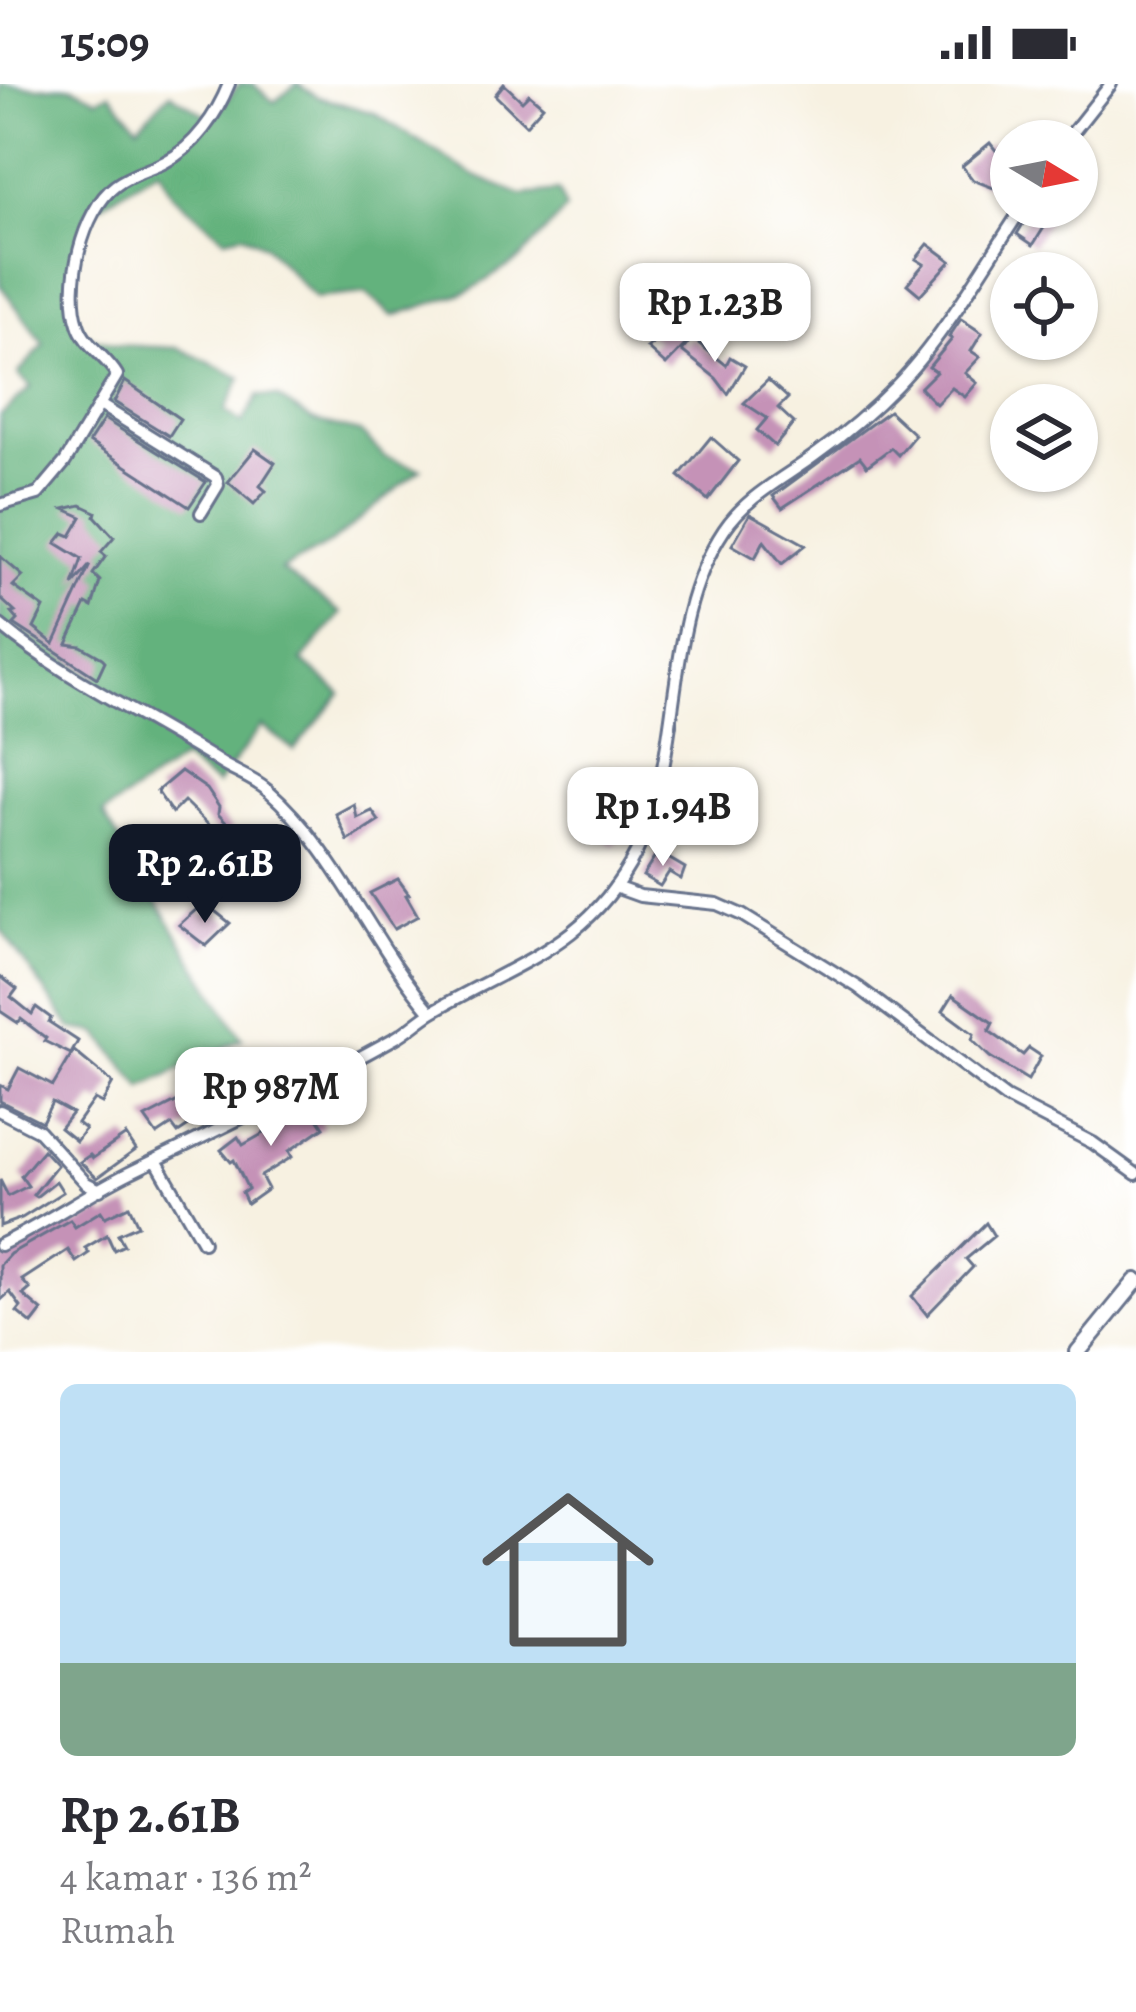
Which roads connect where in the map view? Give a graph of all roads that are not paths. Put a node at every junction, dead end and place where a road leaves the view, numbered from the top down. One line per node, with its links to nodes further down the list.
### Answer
1 (1112, 84): 3 (street)
2 (226, 85): 5 (street)
3 (1083, 120)
4 (1008, 228): 9 (street)
5 (100, 405): 6 (street); 7 (street)
6 (0, 505)
7 (201, 513)
8 (0, 625): 10 (street)
9 (614, 887): 10 (street); 13 (street)
10 (431, 1012): 12 (street)
11 (0, 1111): 14 (street)
12 (157, 1162): 14 (street); 15 (street)
13 (1136, 1174)
14 (100, 1190): 16 (street)
15 (203, 1242)
16 (0, 1245)
17 (1136, 1281): 18 (street)
18 (1078, 1352)

